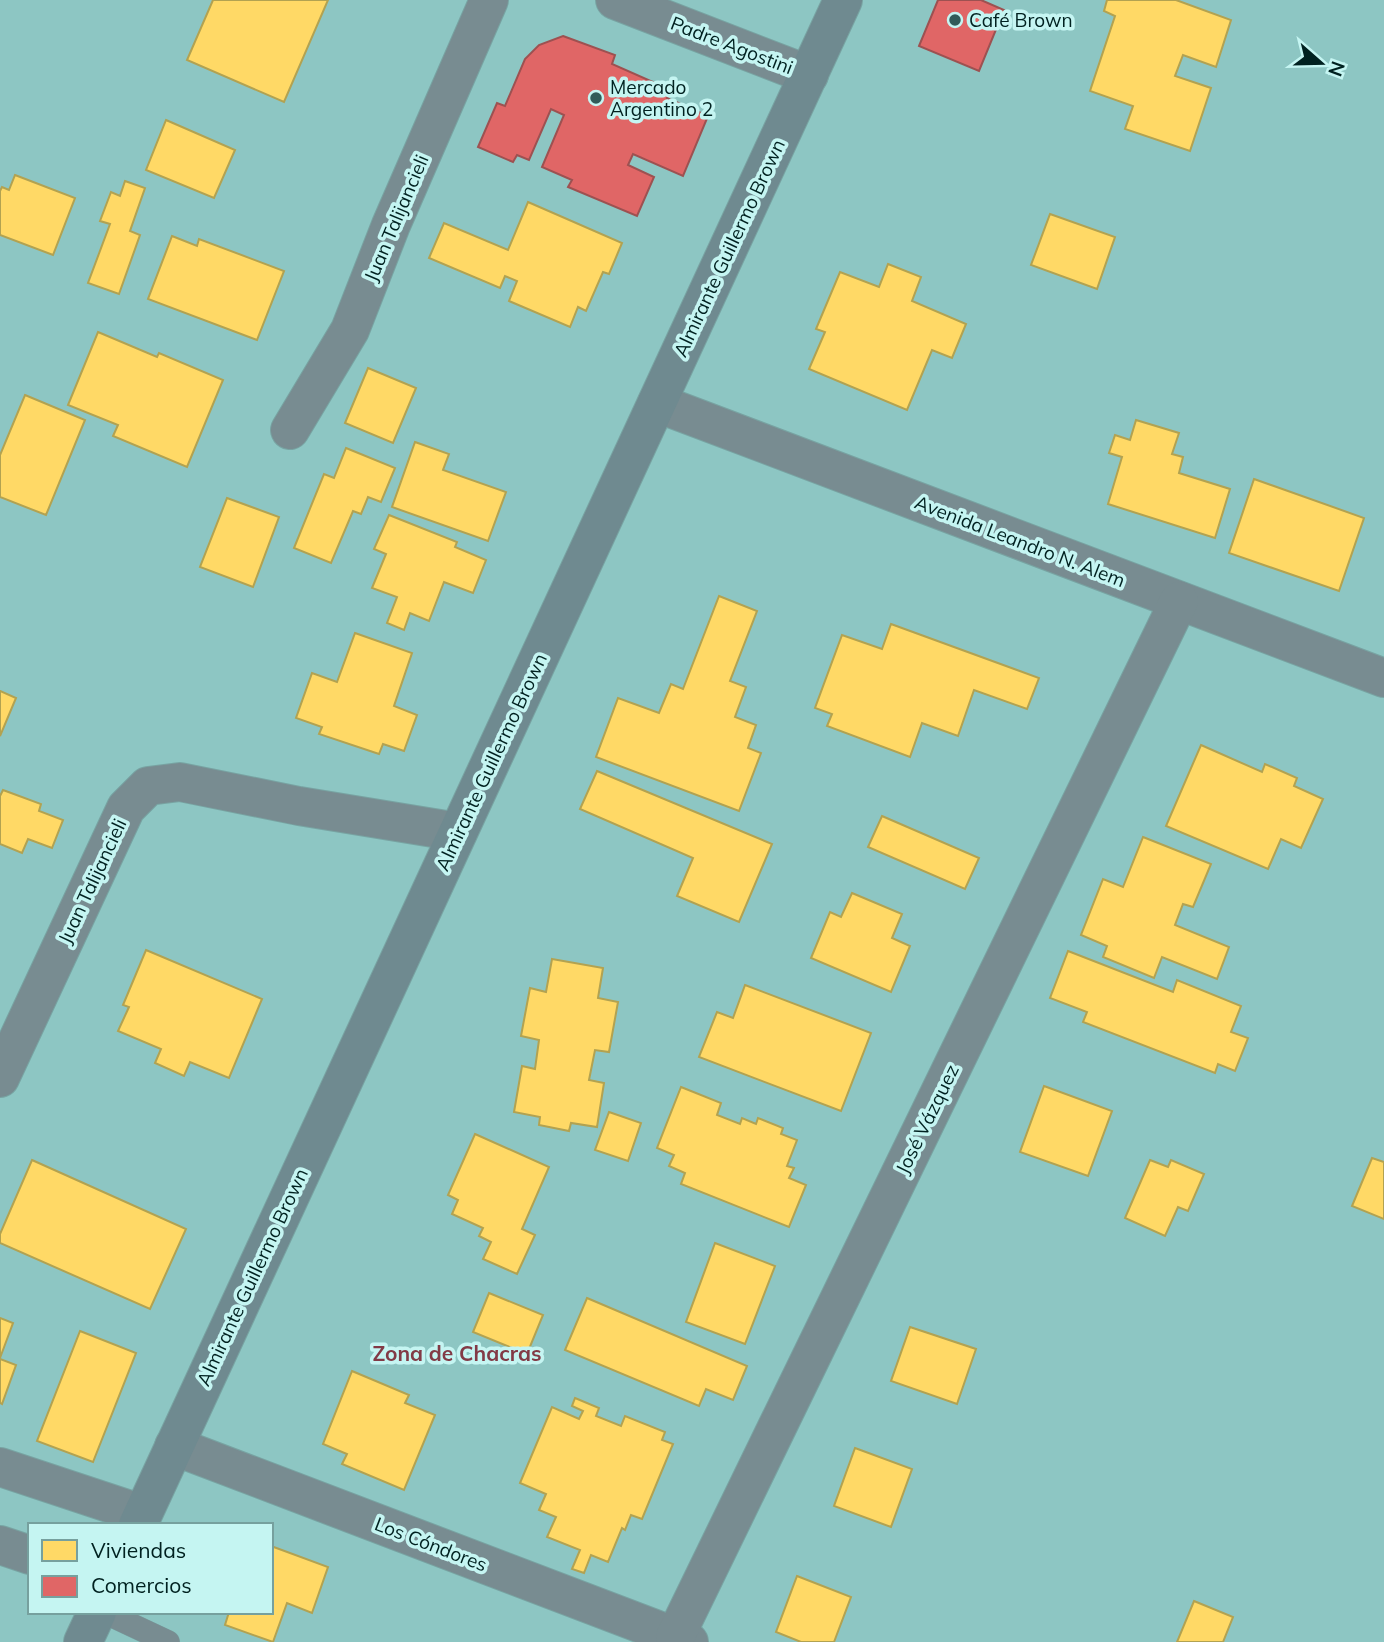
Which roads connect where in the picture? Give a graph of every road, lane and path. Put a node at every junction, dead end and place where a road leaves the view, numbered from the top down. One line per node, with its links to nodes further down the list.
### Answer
1 (489, 0): 6 (street, Juan Talijancieli)
2 (615, 0): 4 (street, Padre Agostini)
3 (844, 0): 4 (main road, Almirante Guillermo Brown)
4 (809, 75): 5 (main road, Almirante Guillermo Brown)
5 (657, 403): 7 (street, Avenida Leandro N. Alem); 9 (main road, Almirante Guillermo Brown)
6 (290, 430)
7 (1179, 601): 8 (street, Avenida Leandro N. Alem); 18 (street, José Vázquez)
8 (1384, 678)
9 (458, 832): 10 (street, Juan Talijancieli); 11 (main road, Almirante Guillermo Brown)
10 (0, 1078)
11 (174, 1446): 13 (main road, Almirante Guillermo Brown); 18 (street, Los Cóndores)
12 (0, 1467): 13 (street)
13 (140, 1520)
14 (0, 1545): 15 (street)
15 (28, 1554)
16 (96, 1614): 19 (main road)
17 (108, 1614): 20 (lane)
18 (682, 1640)
19 (83, 1642)
20 (168, 1642)

